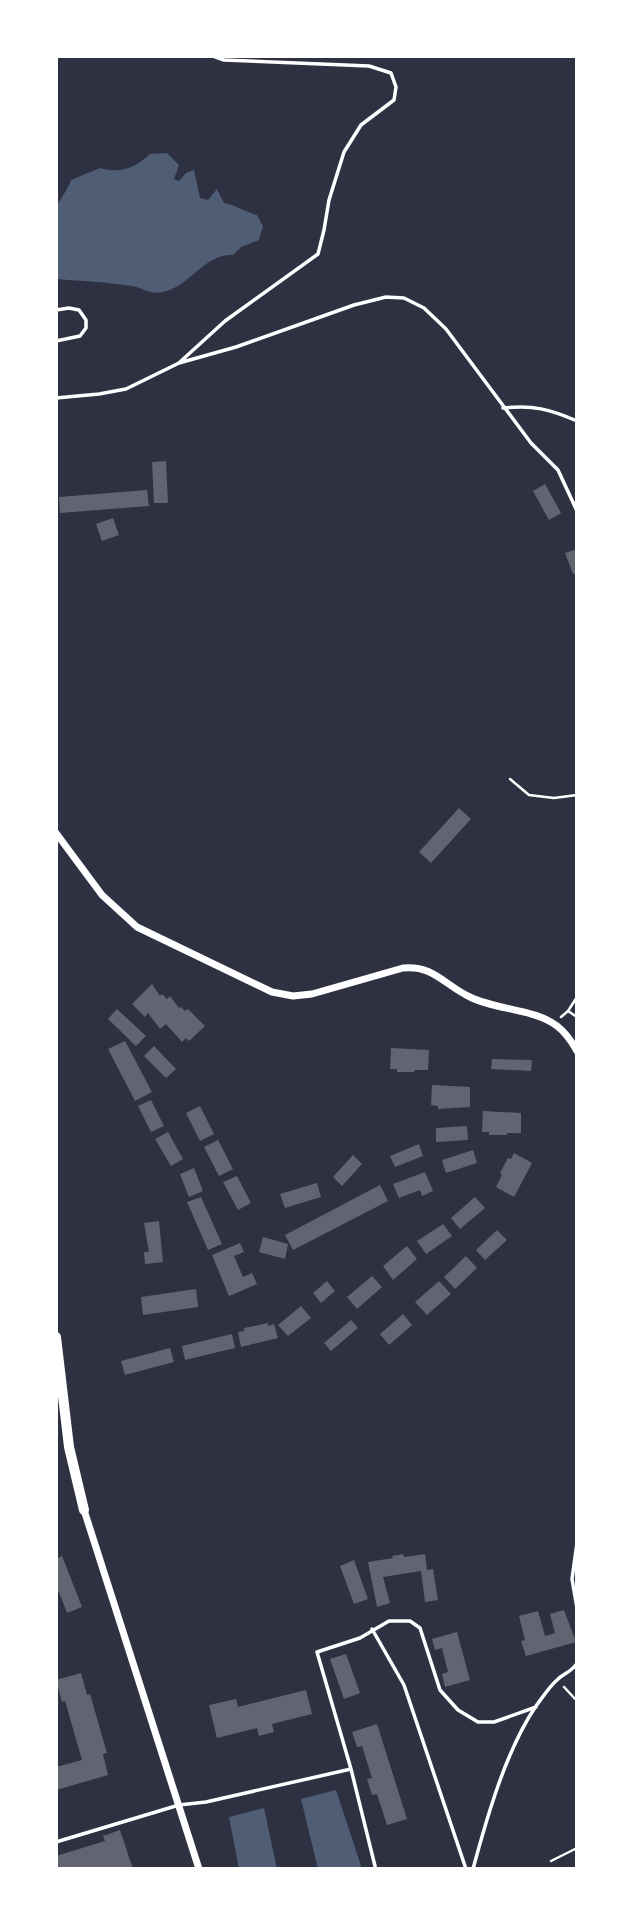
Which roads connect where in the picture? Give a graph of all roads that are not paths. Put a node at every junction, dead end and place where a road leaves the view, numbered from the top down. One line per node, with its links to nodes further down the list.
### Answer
1 (213, 56): 4 (lane)
2 (56, 310): 3 (lane)
3 (56, 341)
4 (179, 363): 5 (lane); 6 (lane)
5 (56, 398)
6 (503, 408): 7 (lane); 8 (lane)
7 (577, 421)
8 (577, 511)
9 (56, 833): 10 (street)
10 (577, 1051)
11 (56, 1337): 12 (street)
12 (84, 1510): 19 (street)
13 (577, 1543): 14 (lane)
14 (577, 1608)
15 (372, 1629): 17 (lane); 18 (lane); 23 (lane)
16 (577, 1663): 17 (lane)
17 (536, 1706): 24 (lane)
18 (351, 1769): 19 (lane); 21 (lane)
19 (179, 1805): 20 (lane); 22 (street)
20 (56, 1843)
21 (375, 1866)
22 (199, 1869)
23 (466, 1869)
24 (473, 1869)

